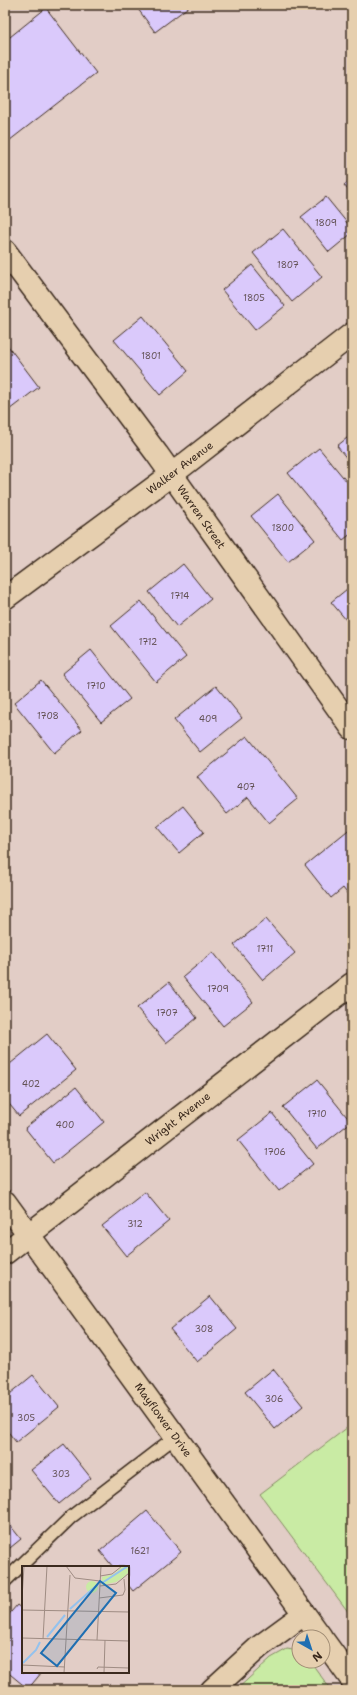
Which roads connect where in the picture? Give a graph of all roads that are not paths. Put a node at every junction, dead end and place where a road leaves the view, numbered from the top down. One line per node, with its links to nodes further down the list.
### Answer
1 (5, 250): 3 (street, Warren Street)
2 (352, 334): 3 (street, Walker Avenue)
3 (171, 475): 4 (street, Walker Avenue); 5 (street, Warren Street)
4 (5, 598)
5 (352, 728)
6 (352, 984): 8 (street, Wright Avenue)
7 (5, 1202): 8 (street, Mayflower Drive)
8 (29, 1234): 9 (street, Wright Avenue); 10 (street, Mayflower Drive)
9 (5, 1253)
10 (175, 1437): 11 (lane); 12 (street, Mayflower Drive)
11 (5, 1581)
12 (304, 1614): 13 (street, Mayflower Drive); 16 (street)
13 (315, 1629)
14 (331, 1651): 15 (street)
15 (352, 1680)
16 (212, 1690)

